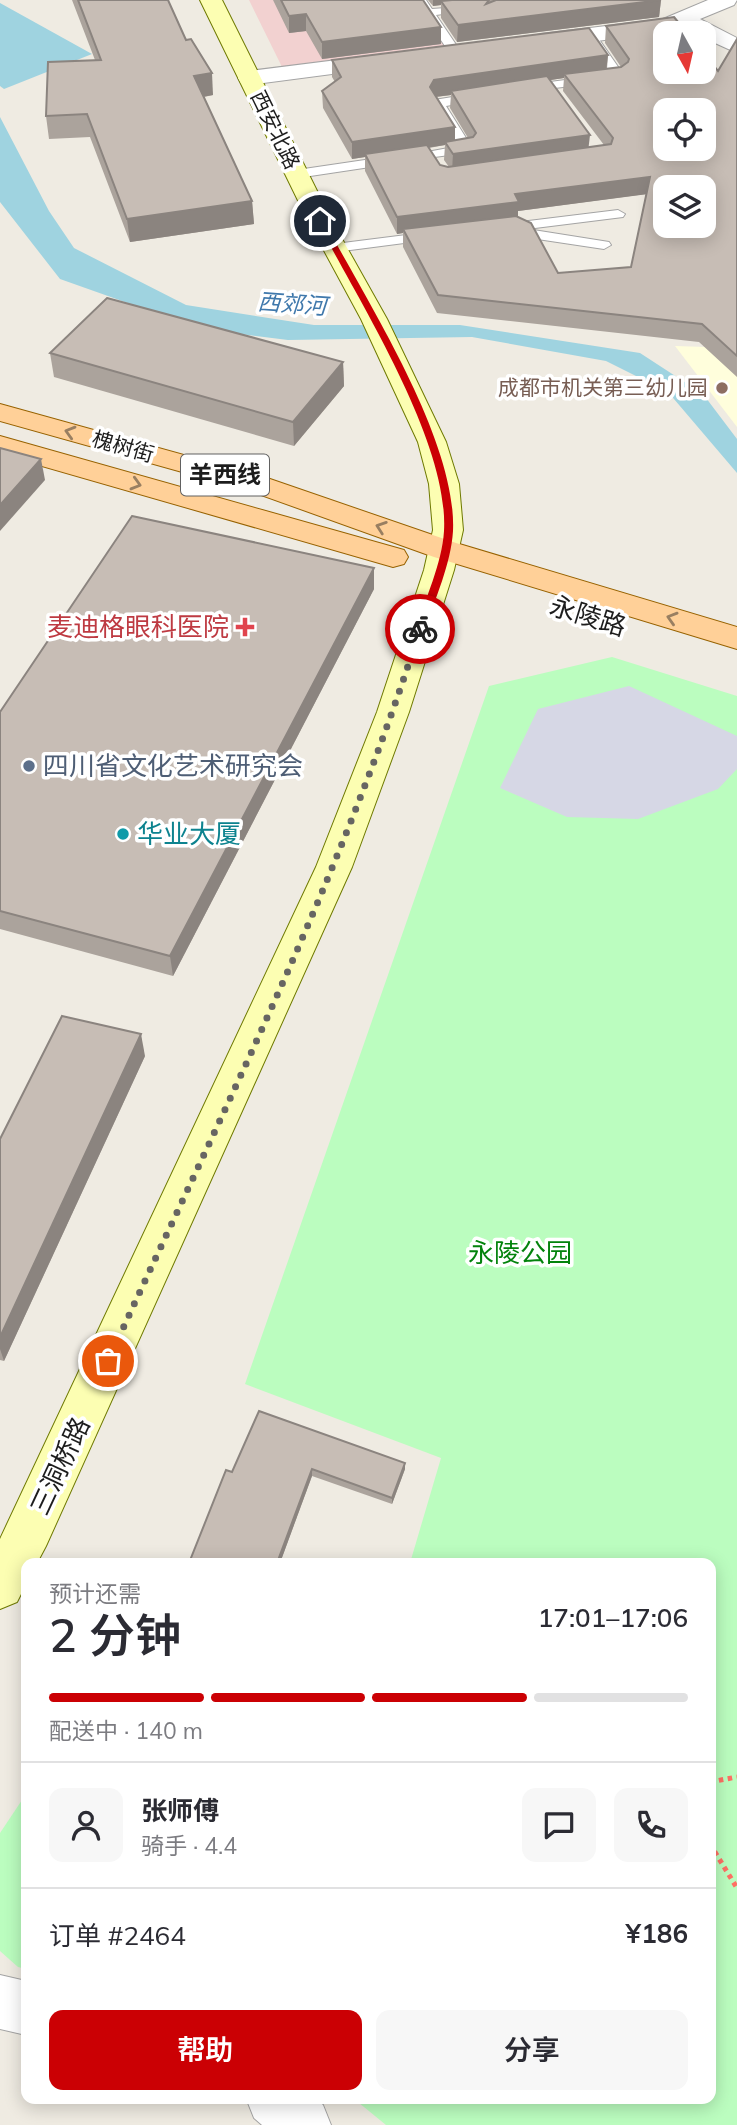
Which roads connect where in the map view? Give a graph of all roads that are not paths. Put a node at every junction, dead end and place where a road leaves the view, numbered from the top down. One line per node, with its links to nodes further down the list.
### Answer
1 (211, 0): 14 (street, 西安北路)
2 (420, 0): 5 (lane)
3 (724, 0): 6 (street)
4 (482, 6): 5 (lane)
5 (428, 13): 11 (lane)
6 (682, 19): 7 (street); 9 (street)
7 (590, 35): 8 (street); 15 (lane)
8 (523, 43)
9 (737, 46)
10 (482, 49): 11 (street)
11 (455, 52): 12 (street)
12 (429, 55)
13 (402, 59): 14 (street)
14 (249, 78): 17 (street, 西安北路)
15 (549, 90)
16 (488, 96): 17 (lane)
17 (297, 174): 21 (street, 西安北路)
18 (618, 214): 20 (lane)
19 (443, 235): 21 (lane)
20 (604, 245)
21 (335, 248): 24 (street, 西安北路)
22 (0, 412): 24 (main road, 槐树街 / 羊西线, one-way to 22)
23 (0, 445): 24 (main road, 槐树街 / 羊西线, one-way to 24)
24 (442, 560): 25 (main road, 永陵路, one-way to 24); 26 (main road, 永陵路); 27 (street, 三洞桥路)
25 (737, 638)
26 (737, 661)
27 (0, 1586)
28 (0, 2002): 29 (street)
29 (21, 2007)
30 (281, 2104): 31 (street)
31 (303, 2125)

